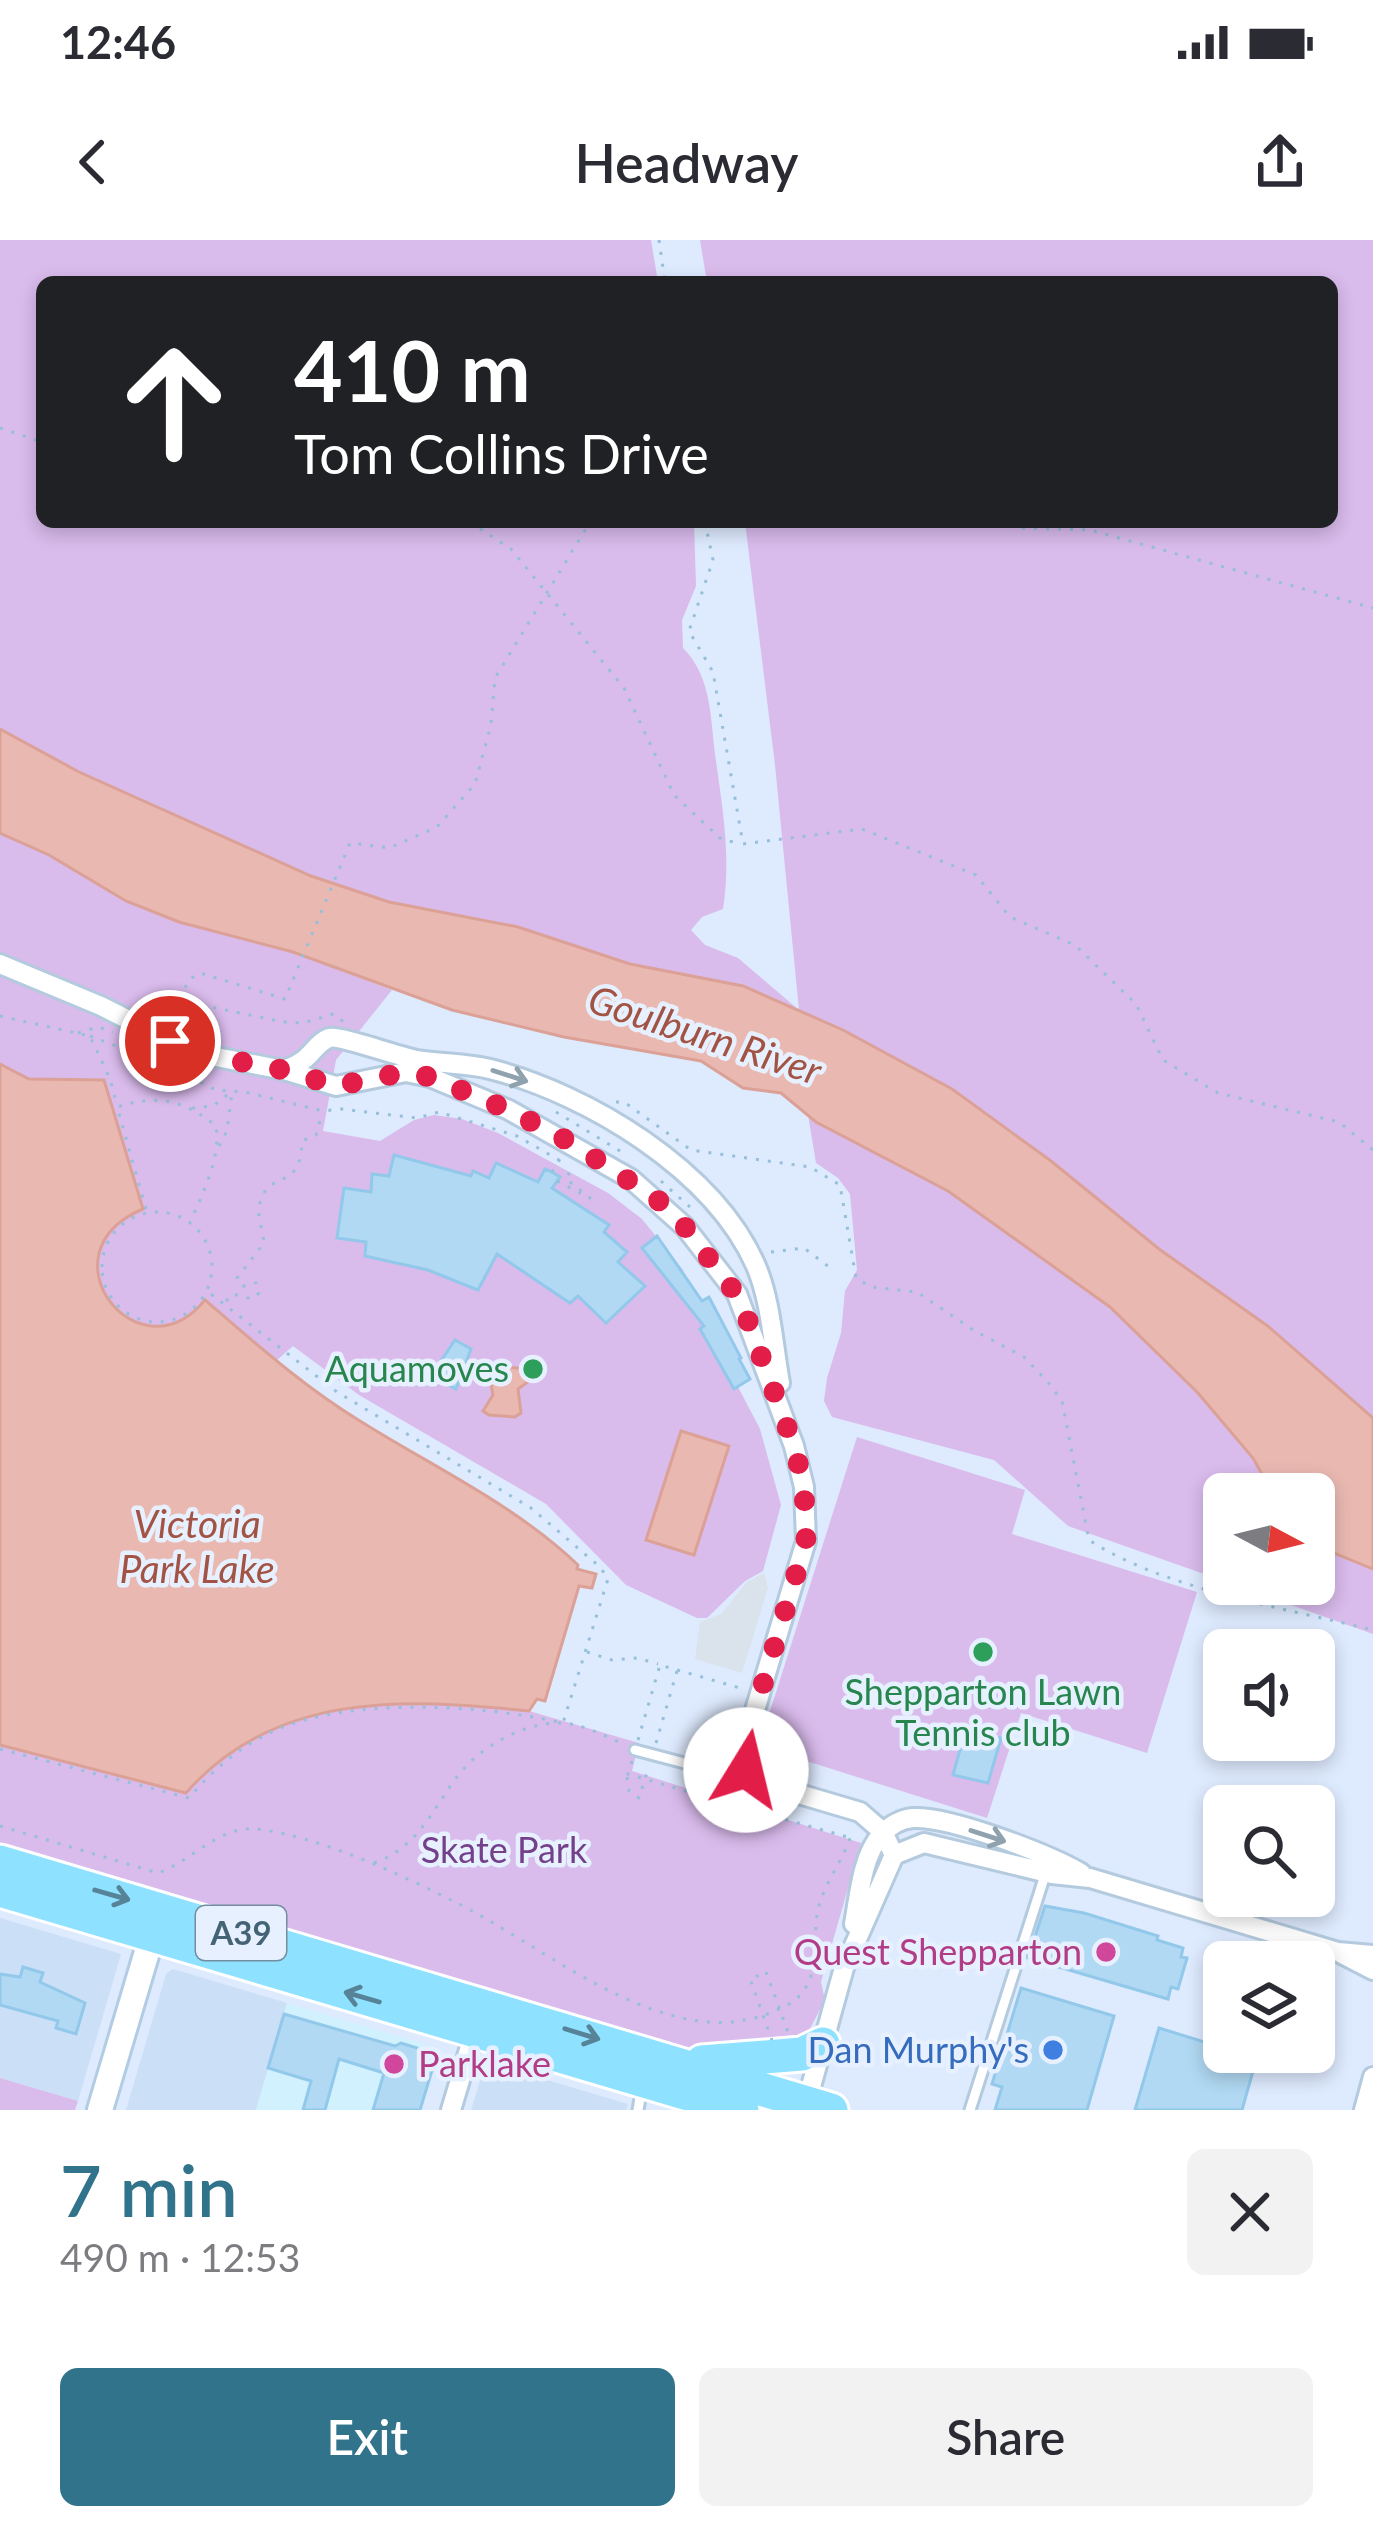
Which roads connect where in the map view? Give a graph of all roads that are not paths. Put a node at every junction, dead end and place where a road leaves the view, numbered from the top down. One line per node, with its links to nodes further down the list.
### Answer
1 (0, 964): 4 (street)
2 (353, 1035): 3 (street); 6 (street); 7 (street, one-way to 7)
3 (314, 1052): 4 (street); 5 (street)
4 (284, 1070): 5 (street)
5 (322, 1081): 6 (street)
6 (351, 1082): 7 (street)
7 (788, 1429): 9 (street)
8 (635, 1750): 9 (lane)
9 (746, 1770): 10 (street)
10 (884, 1832): 11 (street); 14 (street, one-way to 14); 19 (street)
11 (894, 1855): 13 (street); 19 (street)
12 (0, 1862): 16 (highway, A39, one-way to 16)
13 (1046, 1872): 14 (street); 30 (lane)
14 (1090, 1878): 17 (street)
15 (0, 1890): 16 (highway, A39)
16 (156, 1922): 21 (highway, A39); 27 (street)
17 (1338, 1952): 18 (street); 20 (street)
18 (1373, 1955)
19 (846, 1964): 22 (street)
20 (1373, 1970)
21 (478, 2017): 23 (highway, A39, one-way to 23); 25 (highway, A39); 28 (street)
22 (823, 2044): 23 (highway); 26 (street)
23 (683, 2064): 26 (highway, A39)
24 (1373, 2078): 31 (street)
25 (640, 2095): 29 (highway, A39)
26 (812, 2108)
27 (100, 2110)
28 (451, 2110)
29 (742, 2110)
30 (970, 2110)
31 (1364, 2110)

